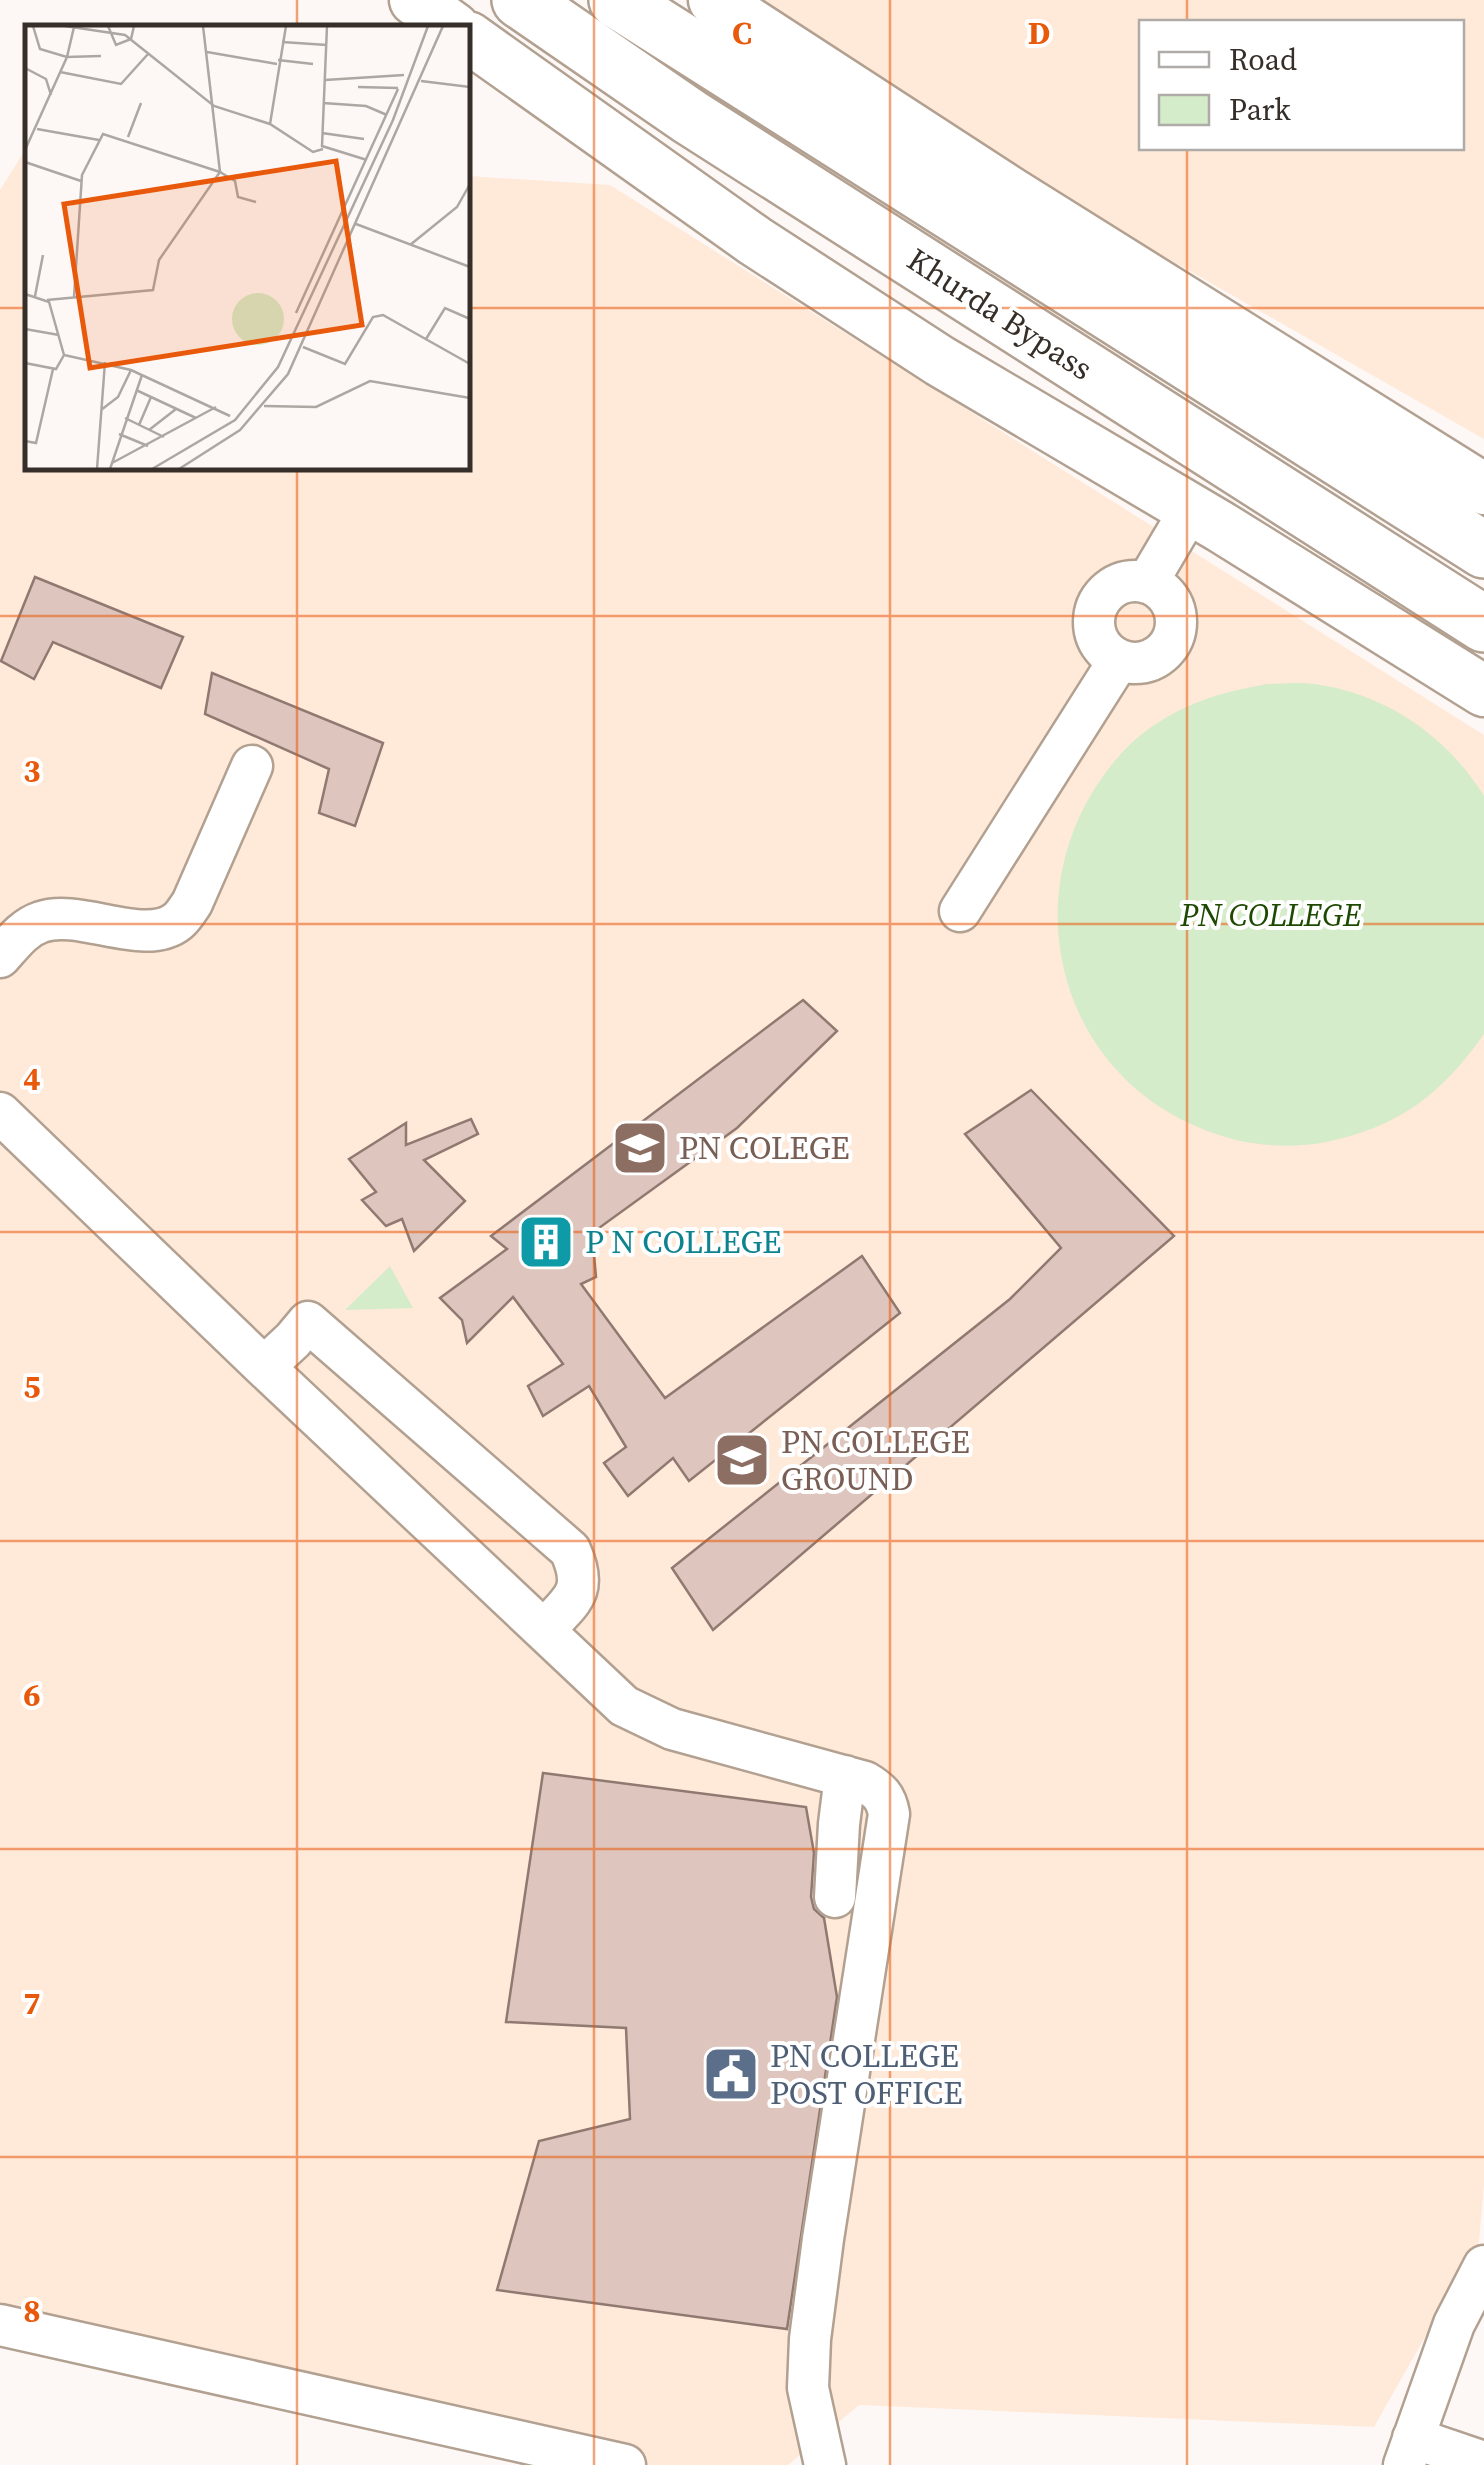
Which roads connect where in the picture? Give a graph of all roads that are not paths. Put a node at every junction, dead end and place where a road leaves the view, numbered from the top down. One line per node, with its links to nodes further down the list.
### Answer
1 (415, 0): 5 (main road)
2 (520, 0): 11 (highway, Khurda Bypass)
3 (616, 0): 9 (highway, Khurda Bypass)
4 (714, 0): 7 (main road)
5 (450, 25)
6 (470, 38): 8 (main road)
7 (1484, 489)
8 (1190, 510): 10 (street); 13 (main road)
9 (1484, 550)
10 (1148, 583): 12 (street); 12 (street)
11 (1484, 624)
12 (1118, 660): 15 (street)
13 (1484, 690)
14 (252, 766): 16 (street)
15 (960, 912)
16 (0, 957)
17 (0, 1113): 18 (street)
18 (264, 1367): 19 (street); 19 (street)
19 (544, 1630): 20 (street)
20 (844, 1776): 21 (street); 28 (street)
21 (835, 1898)
22 (1484, 2266): 24 (street)
23 (0, 2325): 27 (street)
24 (1469, 2327): 25 (street)
25 (1409, 2452): 26 (street)
26 (1484, 2462)
27 (625, 2465)
28 (825, 2465)

